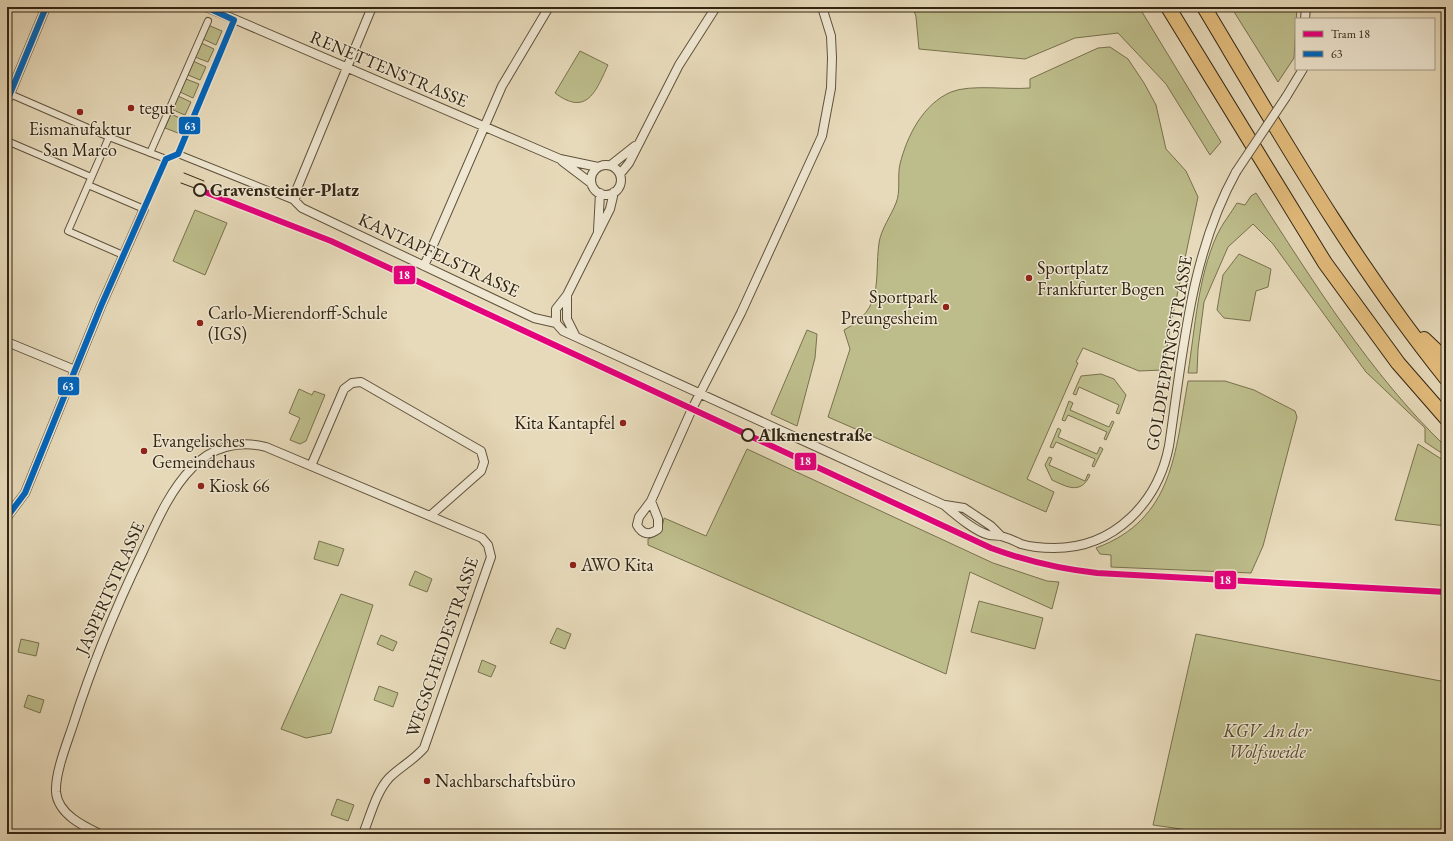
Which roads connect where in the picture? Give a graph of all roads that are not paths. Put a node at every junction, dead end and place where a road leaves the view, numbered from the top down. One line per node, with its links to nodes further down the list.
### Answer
1 (46, 7): 14 (street)
2 (206, 7): 12 (street, RENETTENSTRASSE)
3 (372, 7): 12 (street)
4 (549, 7): 15 (street)
5 (716, 7): 18 (street)
6 (822, 7): 44 (street)
7 (1168, 7): 45 (highway)
8 (1204, 7): 37 (highway)
9 (1306, 7): 10 (street)
10 (1305, 18)
11 (208, 21): 19 (street)
12 (347, 69): 15 (street, RENETTENSTRASSE); 31 (street)
13 (1302, 70): 44 (street, GOLDPEPPINGSTRASSE, bridge)
14 (9, 97): 16 (street)
15 (485, 127): 22 (street, RENETTENSTRASSE); 35 (street)
16 (109, 137): 19 (street); 26 (street)
17 (7, 141): 26 (street)
18 (640, 141): 23 (street); 25 (street)
19 (150, 153): 21 (street)
20 (178, 154): 31 (street, KANTAPFELSTRASSE)
21 (166, 159)
22 (560, 159): 24 (street, RENETTENSTRASSE); 27 (street, RENETTENSTRASSE)
23 (611, 165): 24 (street); 25 (street)
24 (598, 167): 27 (street)
25 (620, 174): 29 (street)
26 (91, 177): 28 (street)
27 (591, 183): 30 (street)
28 (88, 185): 32 (street); 34 (street)
29 (614, 192): 30 (street); 33 (street)
30 (600, 194): 33 (street)
31 (295, 201): 35 (street, KANTAPFELSTRASSE)
32 (144, 209): 34 (street)
33 (597, 235): 36 (street)
34 (123, 255): 42 (street)
35 (424, 266): 38 (street, KANTAPFELSTRASSE)
36 (567, 295): 38 (street); 39 (street)
37 (1394, 311): 41 (highway); 43 (highway)
38 (556, 323): 39 (street, GOLDPEPPINGSTRASSE)
39 (575, 335): 44 (street, GOLDPEPPINGSTRASSE)
40 (7, 342): 42 (street)
41 (1446, 360)
42 (75, 370): 49 (street)
43 (1446, 378)
44 (700, 394): 47 (street)
45 (1446, 418)
46 (311, 466): 48 (street, JASPERTSTRASSE); 48 (street); 51 (street, JASPERTSTRASSE)
47 (651, 501)
48 (430, 516): 50 (street, JASPERTSTRASSE)
49 (7, 517)
50 (488, 545): 52 (street, WEGSCHEIDESTRASSE)
51 (100, 834)
52 (363, 834)

